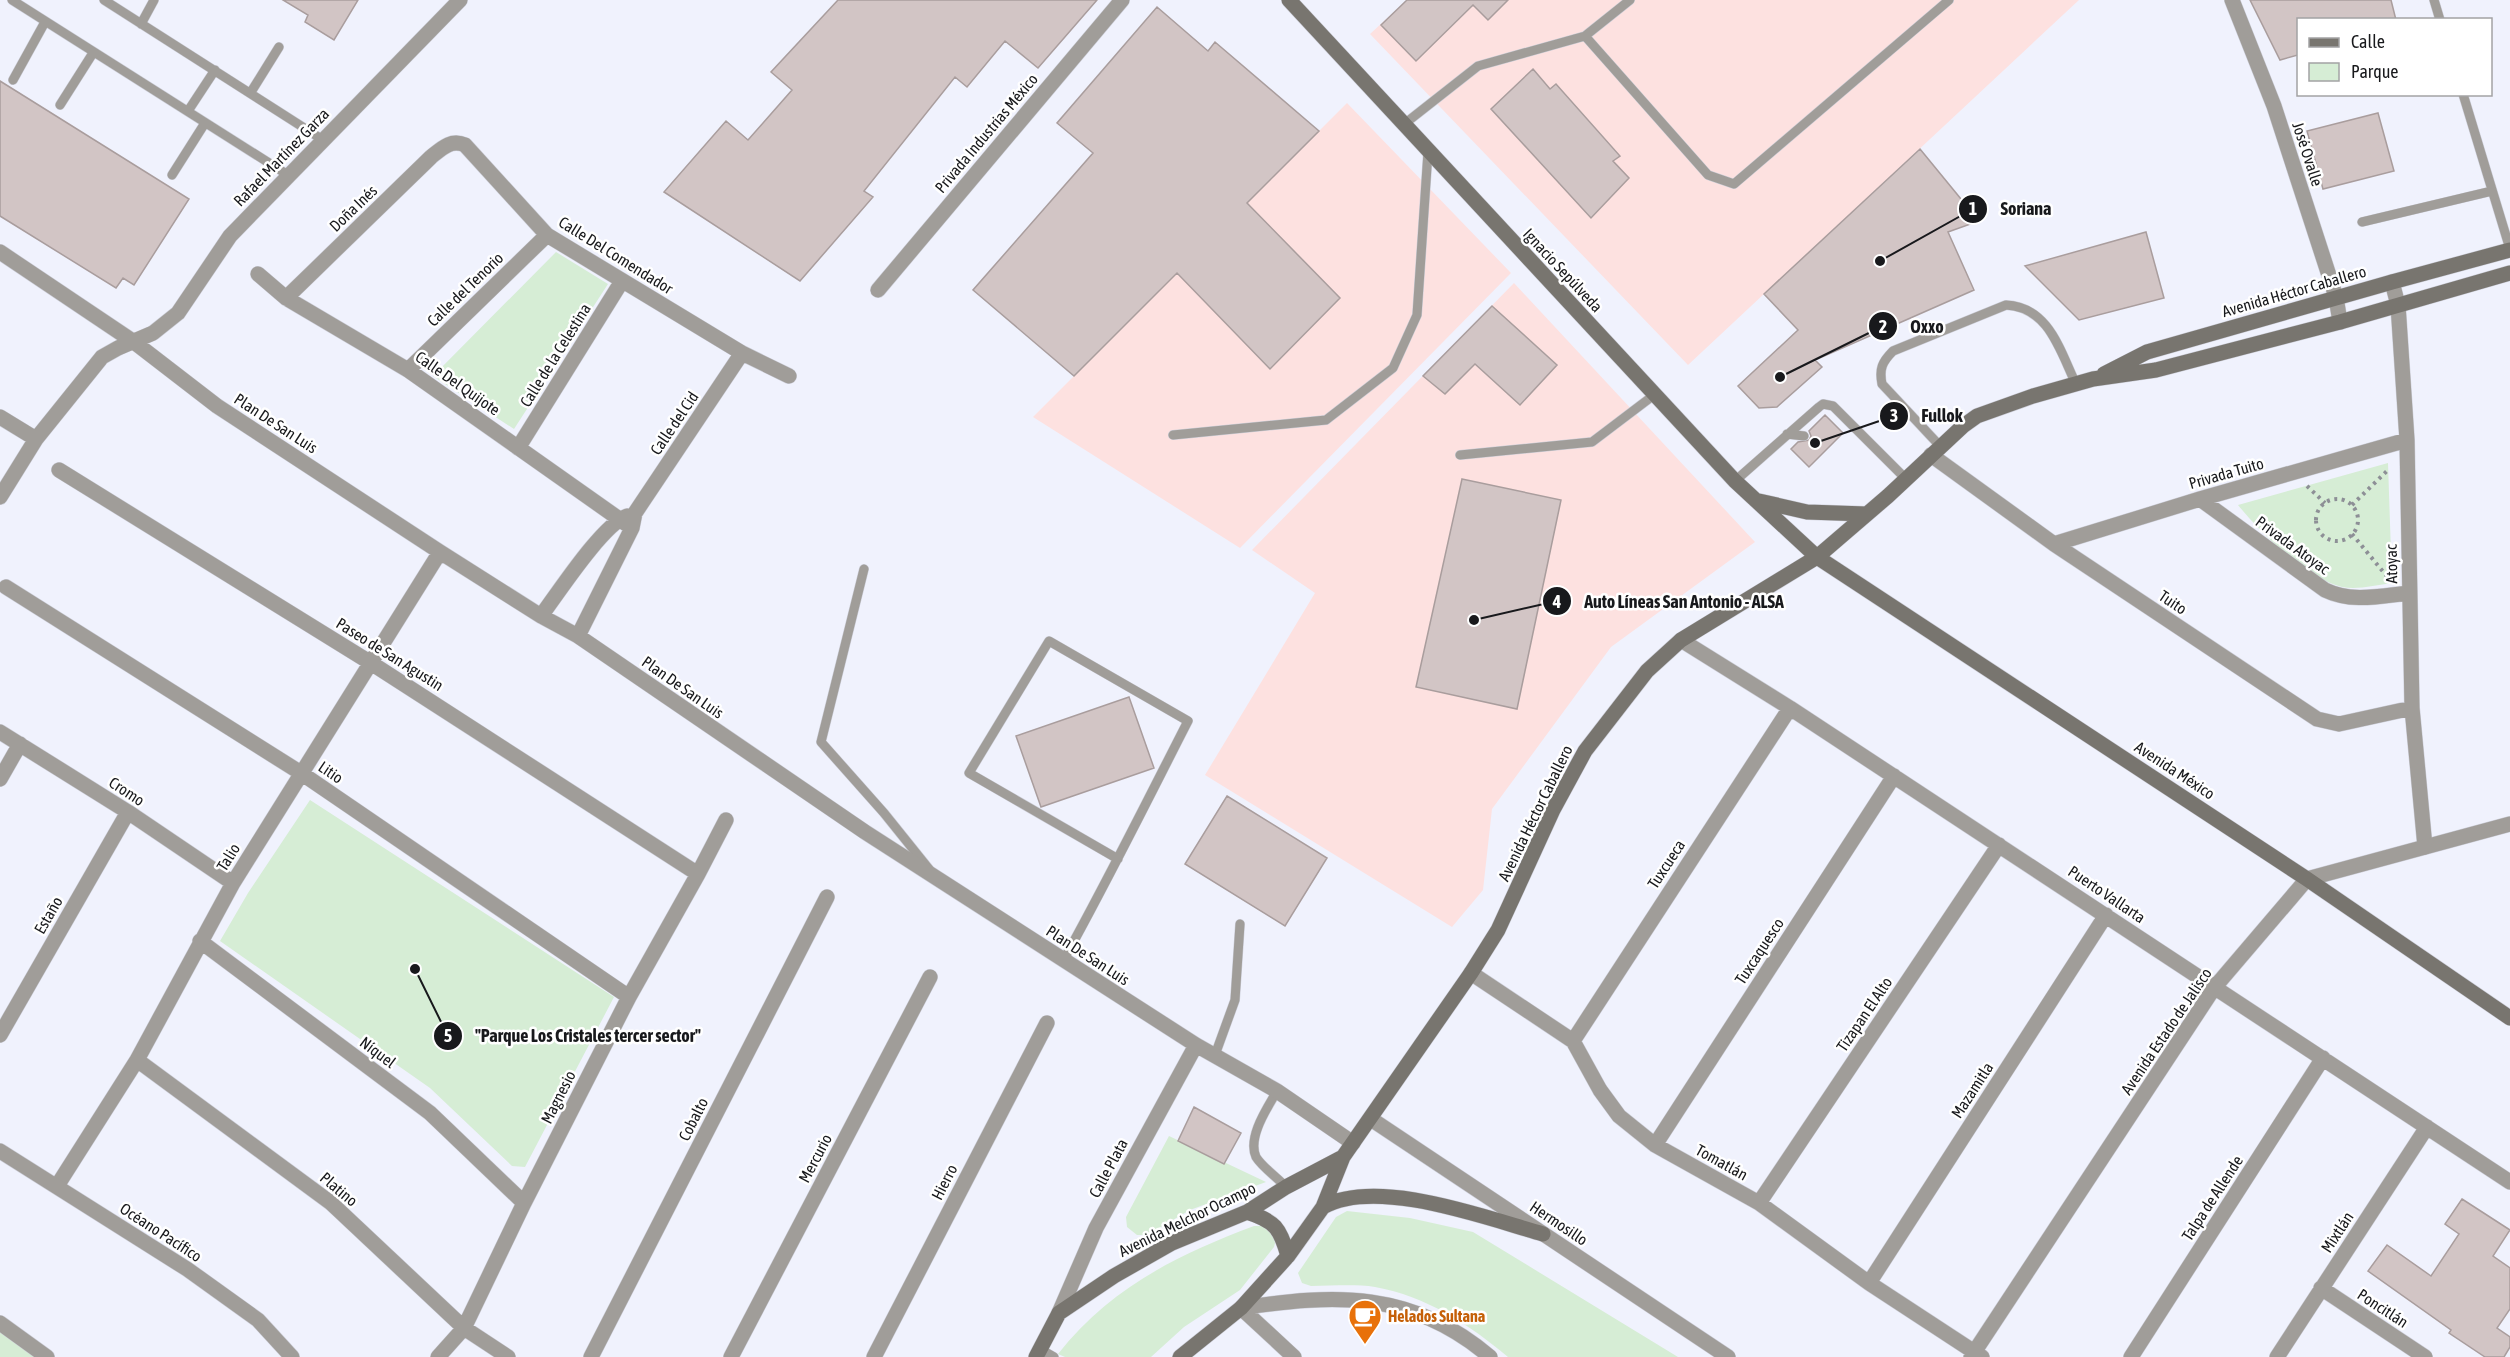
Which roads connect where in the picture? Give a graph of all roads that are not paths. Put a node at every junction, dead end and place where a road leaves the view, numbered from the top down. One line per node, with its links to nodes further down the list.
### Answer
1 (12, 0): 12 (lane)
2 (104, 0): 13 (lane)
3 (154, 0): 13 (lane)
4 (460, 0): 25 (street, Rafael Martínez Garza)
5 (1122, 0): 39 (street, Privada Industrias México)
6 (1289, 0): 24 (main road, Ignacio Sepúlveda)
7 (1630, 0): 14 (lane)
8 (1949, 0): 14 (lane)
9 (2232, 0): 40 (street, José Ovalle)
10 (2434, 0): 11 (lane)
11 (2439, 18)
12 (45, 22): 16 (lane); 18 (lane)
13 (141, 24): 17 (lane)
14 (1585, 36): 24 (lane)
15 (279, 47): 19 (lane)
16 (93, 53): 21 (lane); 22 (lane)
17 (215, 70): 19 (lane); 22 (lane)
18 (13, 80)
19 (251, 92): 25 (lane)
20 (2464, 96): 30 (lane)
21 (60, 105)
22 (188, 111): 23 (lane)
23 (205, 123): 28 (lane); 29 (lane)
24 (1403, 125): 27 (main road, Ignacio Sepúlveda)
25 (324, 140): 29 (street, Rafael Martínez Garza)
26 (446, 145): 32 (street, Calle Del Comendador); 41 (street, Doña Inés)
27 (1428, 152): 50 (main road, Ignacio Sepúlveda); 53 (lane)
28 (172, 176)
29 (288, 176): 44 (street, Rafael Martínez Garza)
30 (2492, 191): 31 (lane); 33 (lane)
31 (2362, 222)
32 (547, 235): 37 (street, Calle Del Comendador); 46 (street, Calle del Tenorio)
33 (2510, 250): 38 (main road, Avenida Héctor Caballero)
34 (0, 252): 44 (street, Plan De San Luis)
35 (2510, 273): 42 (main road, Avenida Héctor Caballero)
36 (258, 274): 41 (street, Calle Del Quijote)
37 (622, 281): 45 (street, Calle Del Comendador); 57 (street, Calle de la Celestina)
38 (2392, 282): 40 (main road, Avenida Héctor Caballero); 42 (street, Atoyac)
39 (878, 290)
40 (2336, 297): 43 (street, José Ovalle); 48 (main road, Avenida Héctor Caballero)
41 (286, 298): 46 (street, Calle Del Quijote)
42 (2398, 305): 43 (main road, Avenida Héctor Caballero); 56 (street, Atoyac)
43 (2340, 322): 48 (main road, Avenida Héctor Caballero)
44 (134, 342): 55 (street, Rafael Martínez Garza); 70 (street, Plan De San Luis)
45 (742, 354): 47 (street, Calle Del Comendador); 68 (street, Calle del Cid)
46 (408, 370): 57 (street, Calle Del Quijote)
47 (789, 376)
48 (2093, 379): 49 (main road, Avenida Héctor Caballero)
49 (2076, 384): 58 (main road, Avenida Héctor Caballero); 58 (lane)
50 (1654, 395): 59 (lane); 62 (main road, Ignacio Sepúlveda)
51 (0, 417): 55 (street)
52 (1787, 434): 54 (lane); 61 (lane); 62 (lane)
53 (1173, 435)
54 (1804, 436)
55 (36, 439): 63 (street, Rafael Martínez Garza)
56 (2407, 440): 64 (street, Privada Tuito); 74 (street, Atoyac)
57 (518, 448): 67 (street, Calle Del Quijote)
58 (1935, 451): 61 (main road, Avenida Héctor Caballero); 69 (street, Tuito)
59 (1460, 455)
60 (59, 470): 78 (street, Paseo de San Agustin)
61 (1906, 479): 66 (main road, Avenida Héctor Caballero)
62 (1735, 481): 65 (main road, Ignacio Sepúlveda)
63 (0, 497)
64 (2200, 499): 69 (street, Privada Tuito); 74 (street, Privada Atoyac)
65 (1754, 500): 66 (main road); 71 (main road, Ignacio Sepúlveda)
66 (1866, 514): 71 (main road, Avenida Héctor Caballero)
67 (618, 519): 68 (street); 75 (street)
68 (634, 520): 76 (street, Calle del Cid)
69 (2054, 544): 80 (street, Tuito)
70 (440, 552): 75 (street, Plan De San Luis); 78 (street, Talio)
71 (1817, 557): 77 (main road, Avenida Héctor Caballero); 94 (main road, Avenida México)
72 (864, 569): 93 (lane)
73 (6, 587): 83 (street, Litio)
74 (2409, 593): 80 (street, Atoyac)
75 (541, 616): 76 (street, Plan De San Luis)
76 (578, 636): 93 (street, Plan De San Luis)
77 (1682, 640): 79 (street, Puerto Vallarta); 101 (main road, Avenida Héctor Caballero)
78 (371, 663): 83 (street, Talio); 92 (street, Paseo de San Agustin)
79 (1790, 708): 84 (street, Puerto Vallarta); 108 (street, Tuxcueca)
80 (2412, 708): 90 (street, Atoyac)
81 (0, 732): 82 (street, Cromo)
82 (20, 744): 85 (street); 86 (street, Cromo)
83 (301, 773): 95 (street, Talio); 104 (street, Litio)
84 (1894, 776): 89 (street, Puerto Vallarta); 117 (street, Tuxcaquesco)
85 (0, 779)
86 (128, 812): 95 (street, Cromo); 107 (street, Estaño)
87 (726, 820): 92 (street, Magnesio)
88 (2510, 824): 90 (street)
89 (1999, 845): 97 (street, Puerto Vallarta); 124 (street, Tizapan El Alto)
90 (2425, 847): 94 (street)
91 (1118, 859): 91 (lane); 100 (lane)
92 (698, 874): 104 (street, Magnesio)
93 (936, 878): 100 (street, Plan De San Luis)
94 (2307, 879): 103 (street, Avenida Estado de Jalisco); 105 (main road, Avenida México)
95 (233, 882): 99 (street, Talio)
96 (827, 897): 141 (street, Cobalto)
97 (2106, 915): 103 (street, Puerto Vallarta); 129 (street, Mazamitla)
98 (1240, 924): 110 (lane)
99 (200, 941): 112 (street, Talio); 123 (street, Níquel)
100 (1063, 961): 109 (street, Plan De San Luis)
101 (1471, 974): 108 (street, Tomatlán); 114 (main road, Avenida Héctor Caballero)
102 (930, 976): 142 (street, Mercurio)
103 (2214, 988): 111 (street, Puerto Vallarta); 136 (street, Avenida Estado de Jalisco)
104 (629, 997): 123 (street, Magnesio)
105 (2510, 1018)
106 (1047, 1023): 143 (street, Hierro)
107 (0, 1035)
108 (1573, 1041): 117 (street, Tomatlán)
109 (1196, 1045): 110 (street, Plan De San Luis); 132 (street, Calle Plata)
110 (1215, 1055): 113 (street, Plan De San Luis)
111 (2323, 1058): 115 (street, Puerto Vallarta); 149 (street, Talpa de Allende)
112 (137, 1060): 121 (street, Talio); 134 (street, Platino)
113 (1276, 1091): 116 (street, Plan De San Luis); 122 (lane)
114 (1371, 1119): 116 (main road, Avenida Héctor Caballero); 127 (street, Hermosillo)
115 (2427, 1127): 120 (street, Puerto Vallarta); 130 (street, Mixtlán)
116 (1353, 1143): 119 (main road, Avenida Héctor Caballero)
117 (1655, 1145): 124 (street, Tomatlán)
118 (0, 1151): 121 (street, Océano Pacífico)
119 (1343, 1157): 122 (main road, Avenida Melchor Ocampo); 125 (main road)
120 (2510, 1182)
121 (57, 1186): 138 (street, Océano Pacífico)
122 (1286, 1187): 126 (main road, Avenida Melchor Ocampo)
123 (524, 1203): 134 (street, Magnesio)
124 (1759, 1203): 129 (street, Tomatlán)
125 (1323, 1207): 127 (main road); 128 (main road)
126 (1248, 1212): 128 (main road); 132 (main road, Avenida Melchor Ocampo)
127 (1543, 1234): 148 (street, Hermosillo)
128 (1288, 1256): 131 (main road)
129 (1869, 1283): 136 (street, Tomatlán)
130 (2321, 1288): 150 (street, Mixtlán); 151 (street, Poncitlán)
131 (1241, 1308): 145 (main road); 146 (street); 147 (street)
132 (1059, 1313): 135 (main road, Avenida Melchor Ocampo)
133 (0, 1323): 137 (street)
134 (464, 1328): 139 (street, Magnesio); 140 (street, Platino)
135 (1038, 1353): 144 (lane)
136 (1976, 1355)
137 (47, 1357)
138 (292, 1357)
139 (438, 1357)
140 (508, 1357)
141 (591, 1357)
142 (730, 1357)
143 (874, 1357)
144 (1054, 1357)
145 (1180, 1357)
146 (1294, 1357)
147 (1490, 1357)
148 (1728, 1357)
149 (2131, 1357)
150 (2277, 1357)
151 (2425, 1357)

